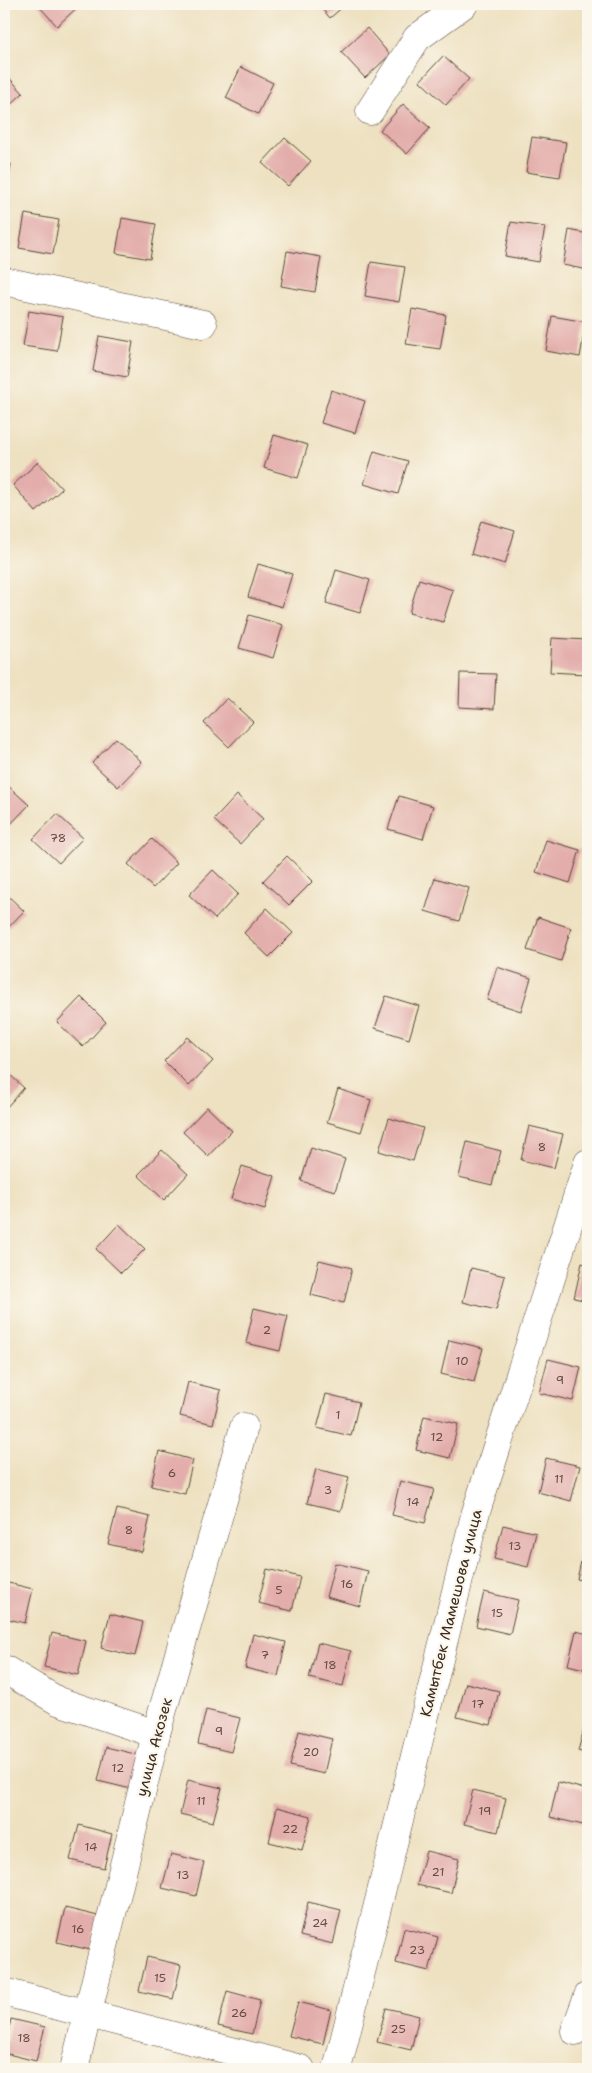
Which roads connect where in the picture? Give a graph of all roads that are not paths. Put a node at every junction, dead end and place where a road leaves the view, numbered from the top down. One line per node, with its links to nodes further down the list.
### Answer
1 (464, 4): 2 (street)
2 (370, 111)
3 (4, 281): 4 (street)
4 (203, 324)
5 (588, 1163): 15 (street, Камытбек Мамешова улица)
6 (244, 1427): 8 (street, улица Акозек)
7 (4, 1669): 8 (street)
8 (156, 1734): 11 (street, улица Акозек)
9 (4, 1992): 11 (street)
10 (588, 1996): 12 (street)
11 (88, 2015): 13 (street, улица Акозек); 14 (street)
12 (575, 2031)
13 (74, 2069)
14 (301, 2069)
15 (337, 2069)

